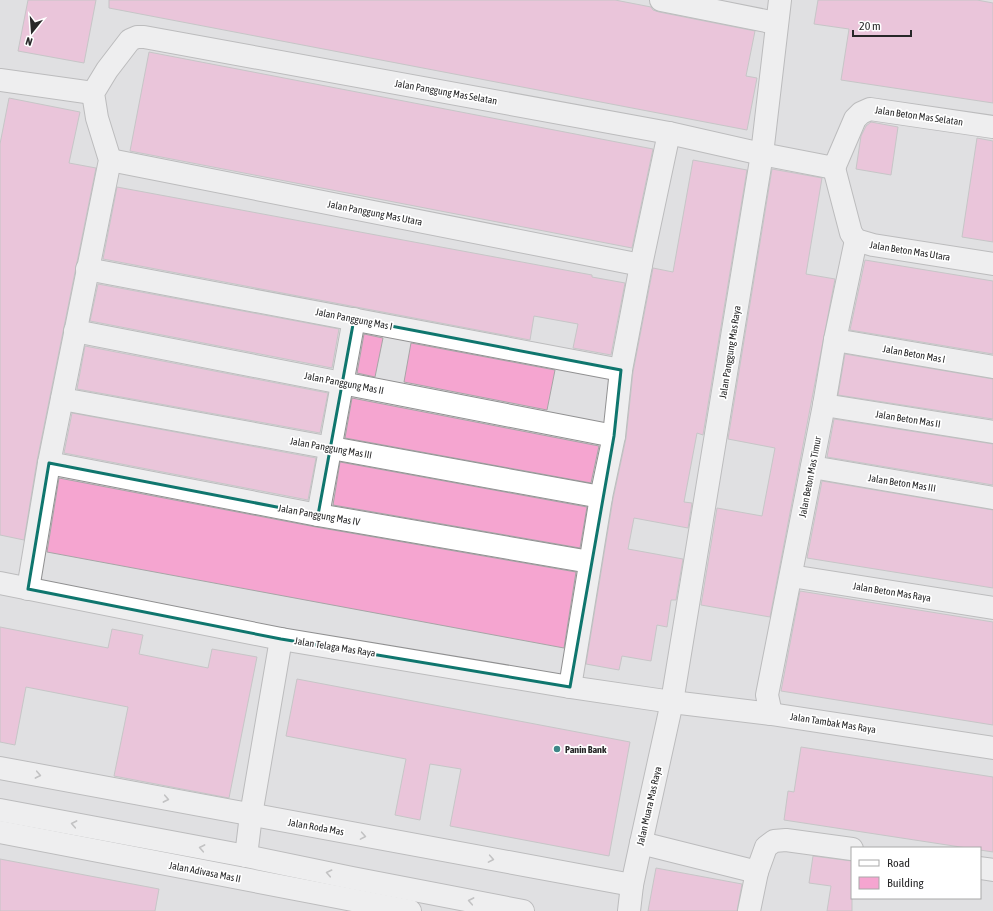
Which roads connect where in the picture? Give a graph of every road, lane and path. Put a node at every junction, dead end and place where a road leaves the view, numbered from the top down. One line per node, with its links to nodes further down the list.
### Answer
1 (661, 0): 3 (street)
2 (780, 0): 3 (street, Jalan Panggung Mas Raya)
3 (776, 23): 8 (street, Jalan Panggung Mas Raya)
4 (0, 80): 5 (street)
5 (93, 93): 7 (street, Jalan Panggung Mas Selatan); 9 (street)
6 (993, 127): 10 (street, Jalan Beton Mas Selatan)
7 (669, 133): 8 (street, Jalan Panggung Mas Selatan); 13 (street)
8 (762, 154): 10 (street); 38 (street, Jalan Panggung Mas Raya)
9 (110, 160): 13 (street, Jalan Panggung Mas Utara); 14 (street)
10 (834, 168): 11 (street, Jalan Beton Mas Utara)
11 (856, 240): 12 (street, Jalan Beton Mas Utara); 17 (street, Jalan Beton Mas Timur)
12 (993, 264)
13 (641, 265): 19 (street)
14 (87, 269): 15 (street, Jalan Panggung Mas I); 16 (street)
15 (354, 319): 19 (street, Jalan Panggung Mas I); 20 (street)
16 (75, 331): 20 (street, Jalan Panggung Mas II); 21 (street)
17 (834, 340): 18 (street, Jalan Beton Mas I); 22 (street, Jalan Beton Mas Timur)
18 (993, 367)
19 (621, 370): 24 (street)
20 (342, 382): 24 (street, Jalan Panggung Mas II); 25 (street)
21 (62, 399): 25 (street, Jalan Panggung Mas III); 26 (street)
22 (824, 405): 23 (street, Jalan Beton Mas II); 27 (street, Jalan Beton Mas Timur)
23 (993, 432)
24 (614, 436): 28 (street)
25 (330, 448): 28 (street, Jalan Panggung Mas III); 30 (street)
26 (49, 463): 30 (street, Jalan Panggung Mas IV); 34 (street)
27 (812, 467): 29 (street, Jalan Beton Mas III); 32 (street, Jalan Beton Mas Timur)
28 (601, 498): 31 (street)
29 (993, 498)
30 (318, 516): 31 (street, Jalan Panggung Mas IV)
31 (590, 562): 37 (street)
32 (791, 576): 35 (street, Jalan Beton Mas Raya); 39 (street, Jalan Beton Mas Timur)
33 (0, 582): 34 (street, Jalan Telaga Mas Raya)
34 (28, 589): 36 (street, Jalan Telaga Mas Raya)
35 (993, 608)
36 (281, 639): 37 (street, Jalan Telaga Mas Raya); 43 (street)
37 (570, 687): 38 (street, Jalan Telaga Mas Raya)
38 (672, 702): 39 (street, Jalan Tambak Mas Raya); 45 (street, Jalan Muara Mas Raya)
39 (771, 714): 40 (street, Jalan Tambak Mas Raya)
40 (993, 748)
41 (0, 768): 43 (street, Jalan Roda Mas, one-way to 43)
42 (0, 810): 47 (street, one-way to 42)
43 (251, 815): 47 (street); 51 (street, Jalan Roda Mas, one-way to 51)
44 (0, 832): 52 (street, Jalan Adivasa Mas II)
45 (641, 843): 50 (street); 51 (street, Jalan Muara Mas Raya)
46 (851, 850): 50 (street)
47 (246, 856): 53 (street, one-way to 47)
48 (981, 868): 49 (street)
49 (993, 870)
50 (757, 872): 55 (street)
51 (632, 885): 54 (street, Jalan Muara Mas Raya)
52 (410, 911)
53 (523, 911)
54 (629, 911)
55 (749, 911)

